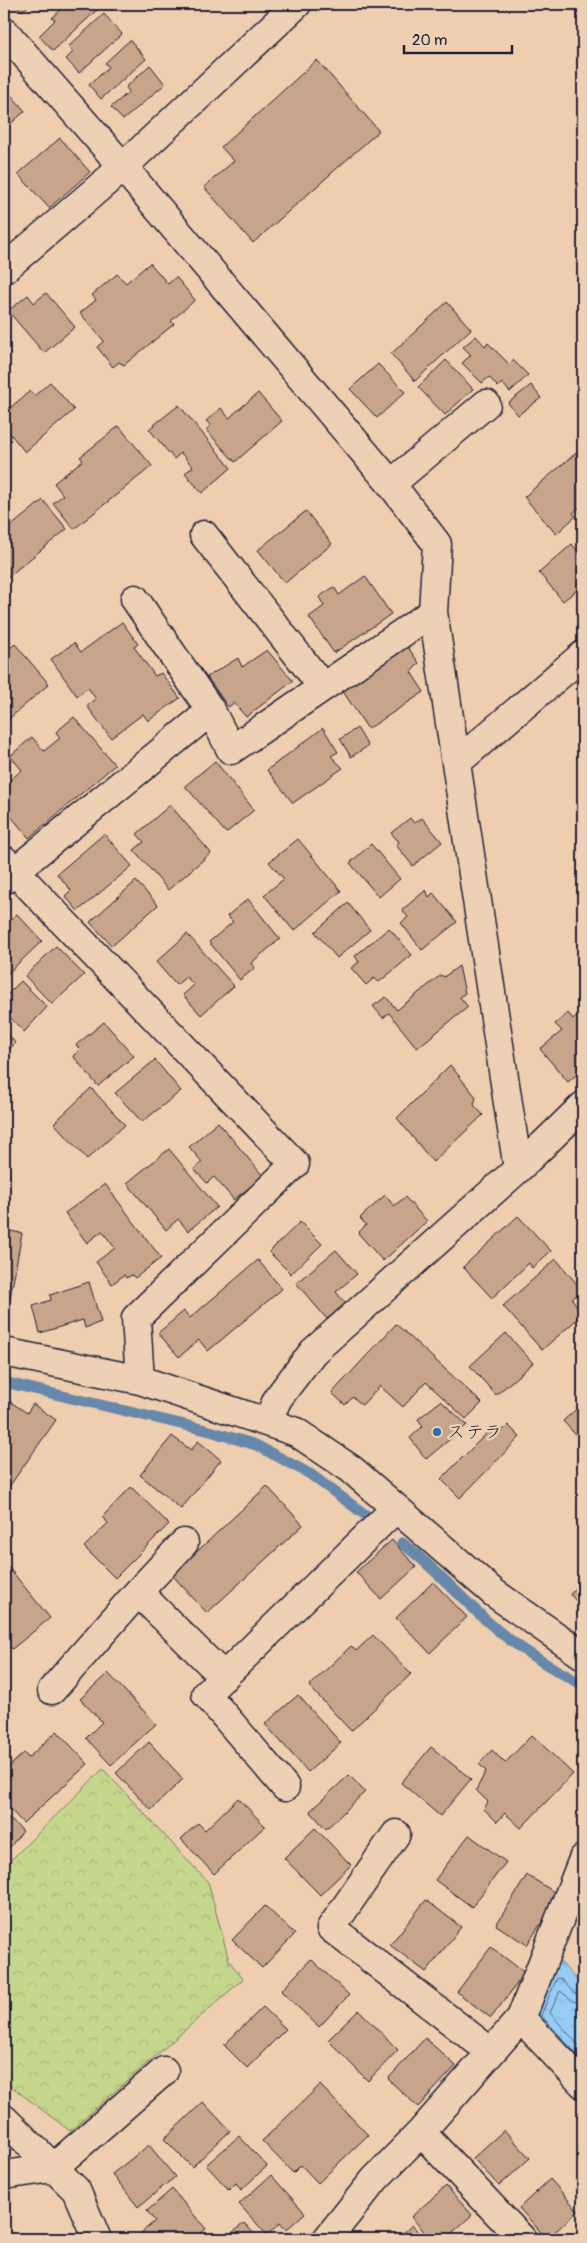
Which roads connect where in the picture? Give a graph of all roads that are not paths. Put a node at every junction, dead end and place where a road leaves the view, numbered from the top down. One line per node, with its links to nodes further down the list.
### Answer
1 (296, 4): 3 (street)
2 (4, 31): 3 (street)
3 (123, 166): 4 (street); 6 (street)
4 (4, 269)
5 (486, 404): 6 (street)
6 (391, 484): 9 (street)
7 (204, 535): 11 (street)
8 (134, 599): 12 (street)
9 (433, 612): 11 (street); 13 (street)
10 (583, 655): 13 (street)
11 (322, 686): 12 (street)
12 (211, 711): 14 (street)
13 (456, 763): 16 (street)
14 (7, 871): 18 (street)
15 (583, 1106): 16 (street)
16 (518, 1169): 19 (street)
17 (4, 1352): 18 (street)
18 (140, 1380): 19 (street)
19 (267, 1422): 20 (street)
20 (396, 1508): 23 (street); 24 (street)
21 (184, 1543): 22 (street)
22 (138, 1592): 24 (street); 25 (street)
23 (583, 1655)
24 (224, 1677): 26 (street)
25 (52, 1690)
26 (285, 1787)
27 (396, 1834): 30 (street)
28 (583, 1859): 29 (street)
29 (521, 2018): 30 (street); 32 (street)
30 (483, 2061): 34 (street)
31 (164, 2071): 35 (street)
32 (583, 2084)
33 (4, 2119): 35 (street)
34 (420, 2132): 38 (street); 39 (street)
35 (54, 2168): 36 (street); 37 (street)
36 (4, 2175)
37 (97, 2239)
38 (327, 2239)
39 (522, 2239)

